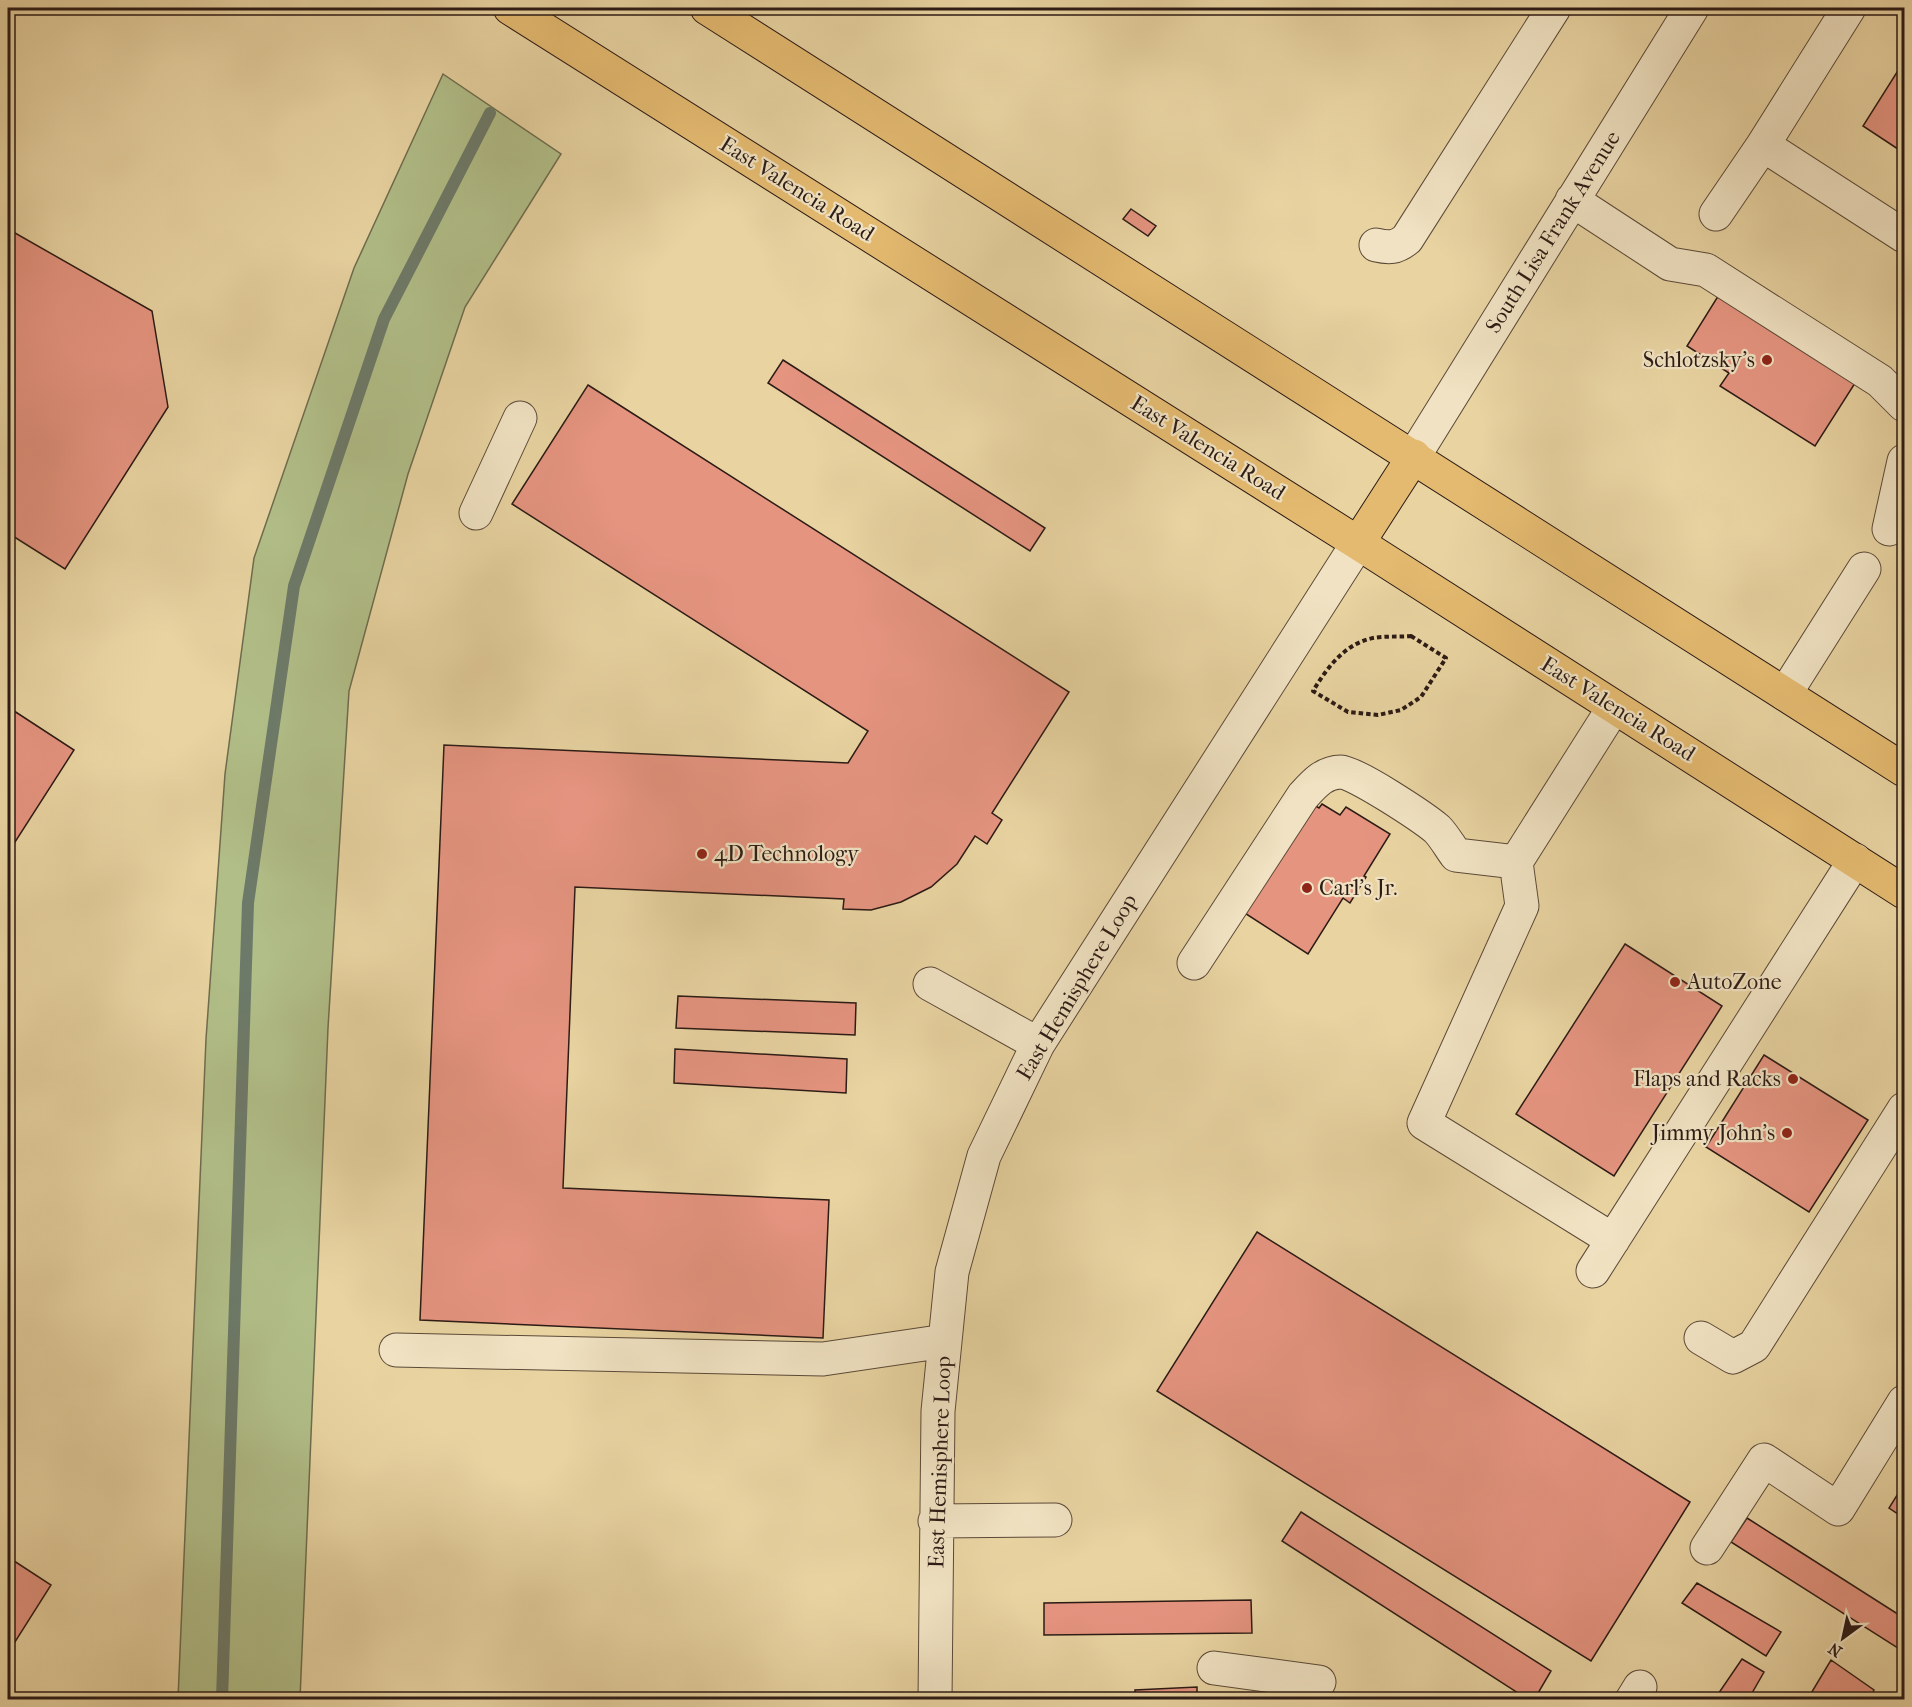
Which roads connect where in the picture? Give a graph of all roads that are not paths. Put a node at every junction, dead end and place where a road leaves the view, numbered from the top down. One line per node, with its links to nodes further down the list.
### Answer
1 (510, 8): 17 (main road, East Valencia Road)
2 (707, 8): 13 (main road)
3 (1554, 8): 10 (street)
4 (1692, 8): 7 (street, South Lisa Frank Avenue)
5 (1849, 8): 6 (street)
6 (1763, 145): 8 (street); 9 (street)
7 (1572, 200): 11 (street); 13 (street, South Lisa Frank Avenue)
8 (1716, 214)
9 (1905, 236)
10 (1376, 245)
11 (1905, 405)
12 (520, 418): 15 (street)
13 (1413, 456): 17 (main road); 19 (main road)
14 (1905, 461): 16 (street)
15 (476, 513)
16 (1889, 529)
17 (1358, 543): 20 (main road, East Valencia Road); 27 (street, East Hemisphere Loop)
18 (1864, 569): 19 (street)
19 (1785, 694): 21 (main road)
20 (1614, 707): 22 (main road, East Valencia Road); 23 (street)
21 (1905, 770)
22 (1855, 860): 24 (main road, East Valencia Road); 29 (street)
23 (1516, 862): 25 (street); 29 (street)
24 (1905, 892)
25 (1194, 963)
26 (930, 984): 27 (street)
27 (1038, 1044): 32 (street, East Hemisphere Loop)
28 (1905, 1109): 31 (street)
29 (1613, 1240): 30 (street)
30 (1593, 1271)
31 (1701, 1338)
32 (945, 1341): 33 (street); 36 (street, East Hemisphere Loop)
33 (396, 1350)
34 (1905, 1402): 37 (street)
35 (1055, 1520): 36 (street)
36 (935, 1521): 40 (street, East Hemisphere Loop)
37 (1707, 1548)
38 (1214, 1668): 39 (street)
39 (1319, 1682)
40 (934, 1700)

